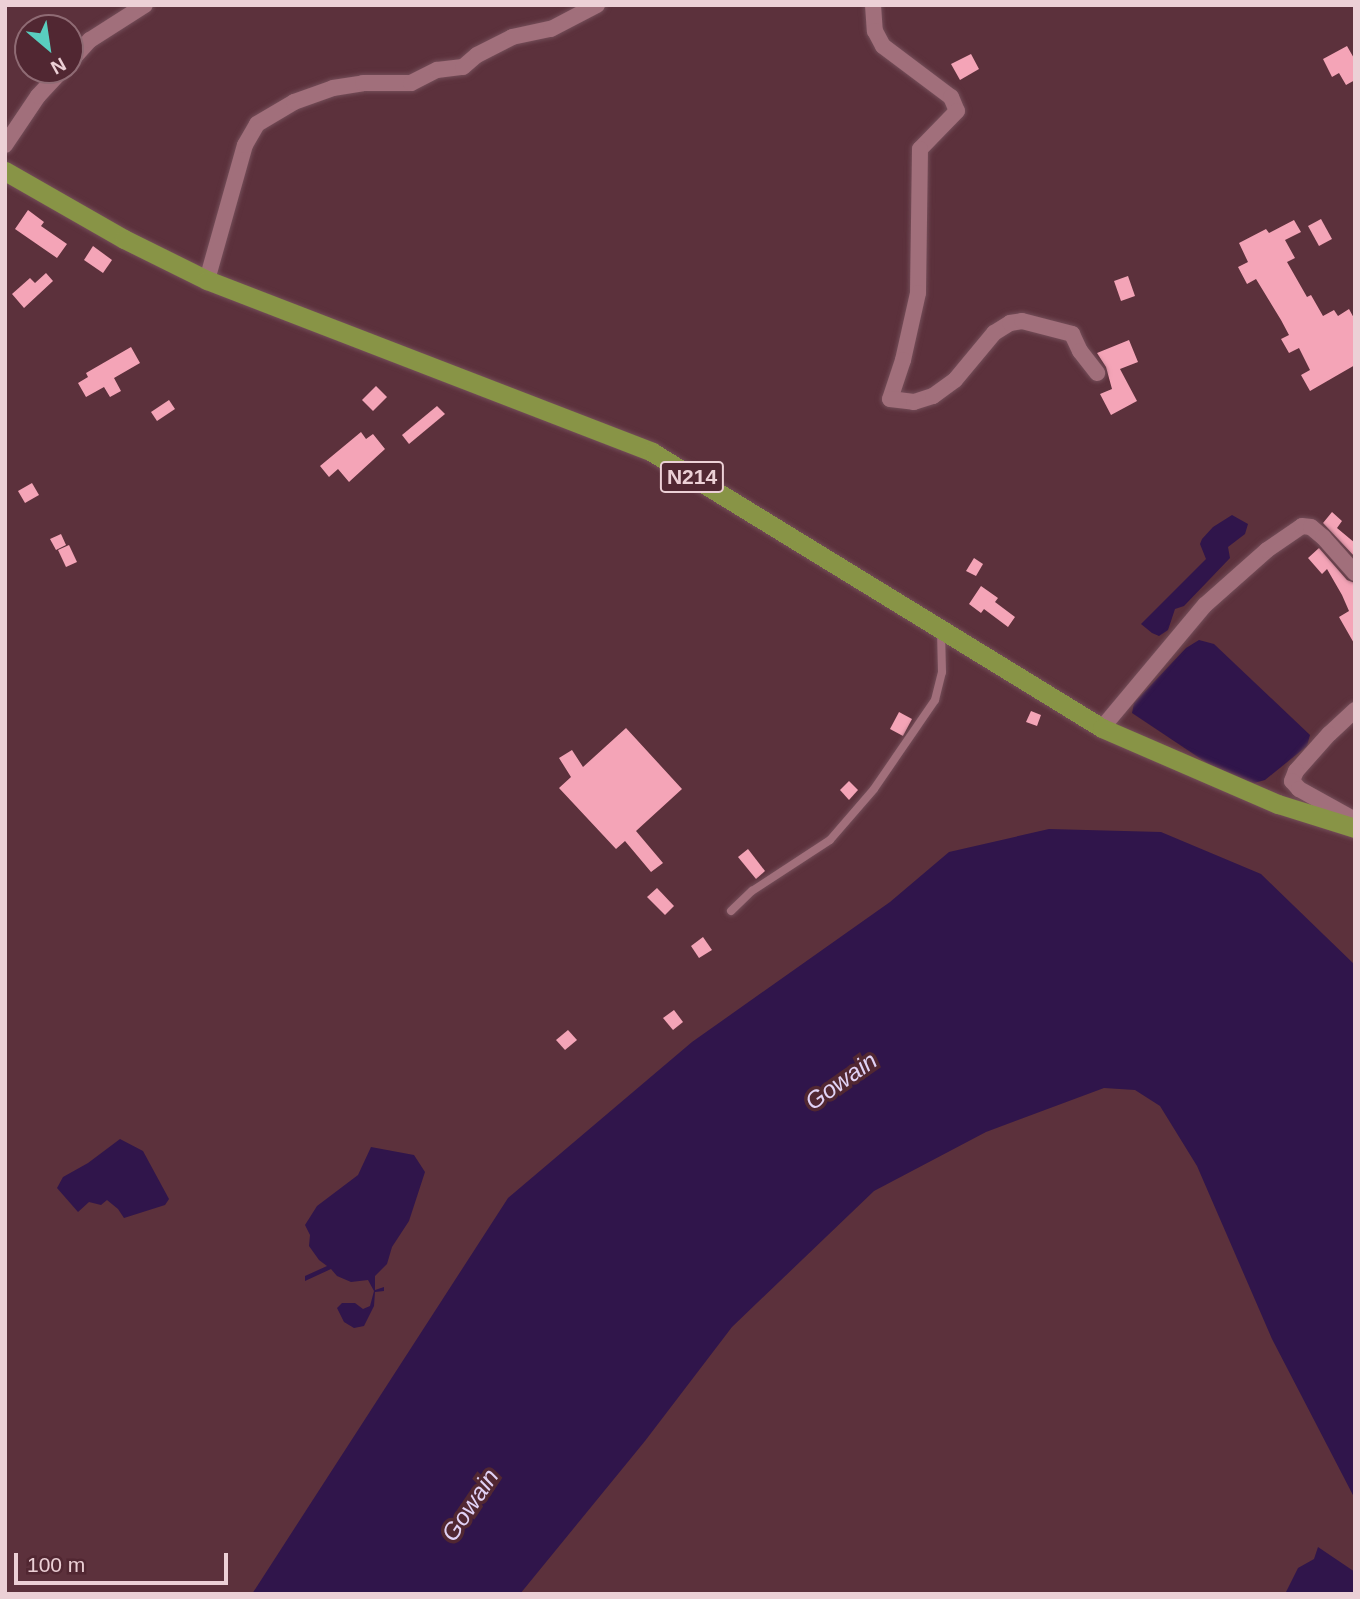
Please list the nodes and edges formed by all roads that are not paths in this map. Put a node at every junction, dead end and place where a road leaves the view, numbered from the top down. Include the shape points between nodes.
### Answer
1 (145, 5) edge
2 (597, 5) edge
3 (873, 5) edge
4 (84, 47) edge
5 (49, 84) edge
6 (5, 145) edge
7 (5, 171) edge
8 (207, 280) junction
9 (1097, 373) dead end
10 (1355, 573) edge
11 (941, 631) junction
12 (1355, 710) edge
13 (1102, 728) junction
14 (1355, 820) edge
15 (1355, 828) edge
16 (731, 911) dead end

1 - 4 street
2 - 8 street via 551,29 512,37 463,67 437,70 411,83 333,88 294,102 257,124 245,145
3 - 9 street via 875,31 883,46 951,97 957,111 920,149 918,293 890,399 914,402 933,396 955,380 994,333 1022,321 1072,334
5 - 6 street
7 - 8 highway, N214
8 - 11 highway, N214 via 652,452
10 - 13 street via 1323,537 1302,526 1205,605
11 - 13 highway, N214
11 - 16 lane via 942,672 934,700 874,789 830,840 752,891
12 - 14 street via 1292,780 1299,789
13 - 15 highway, N214 via 1278,804

